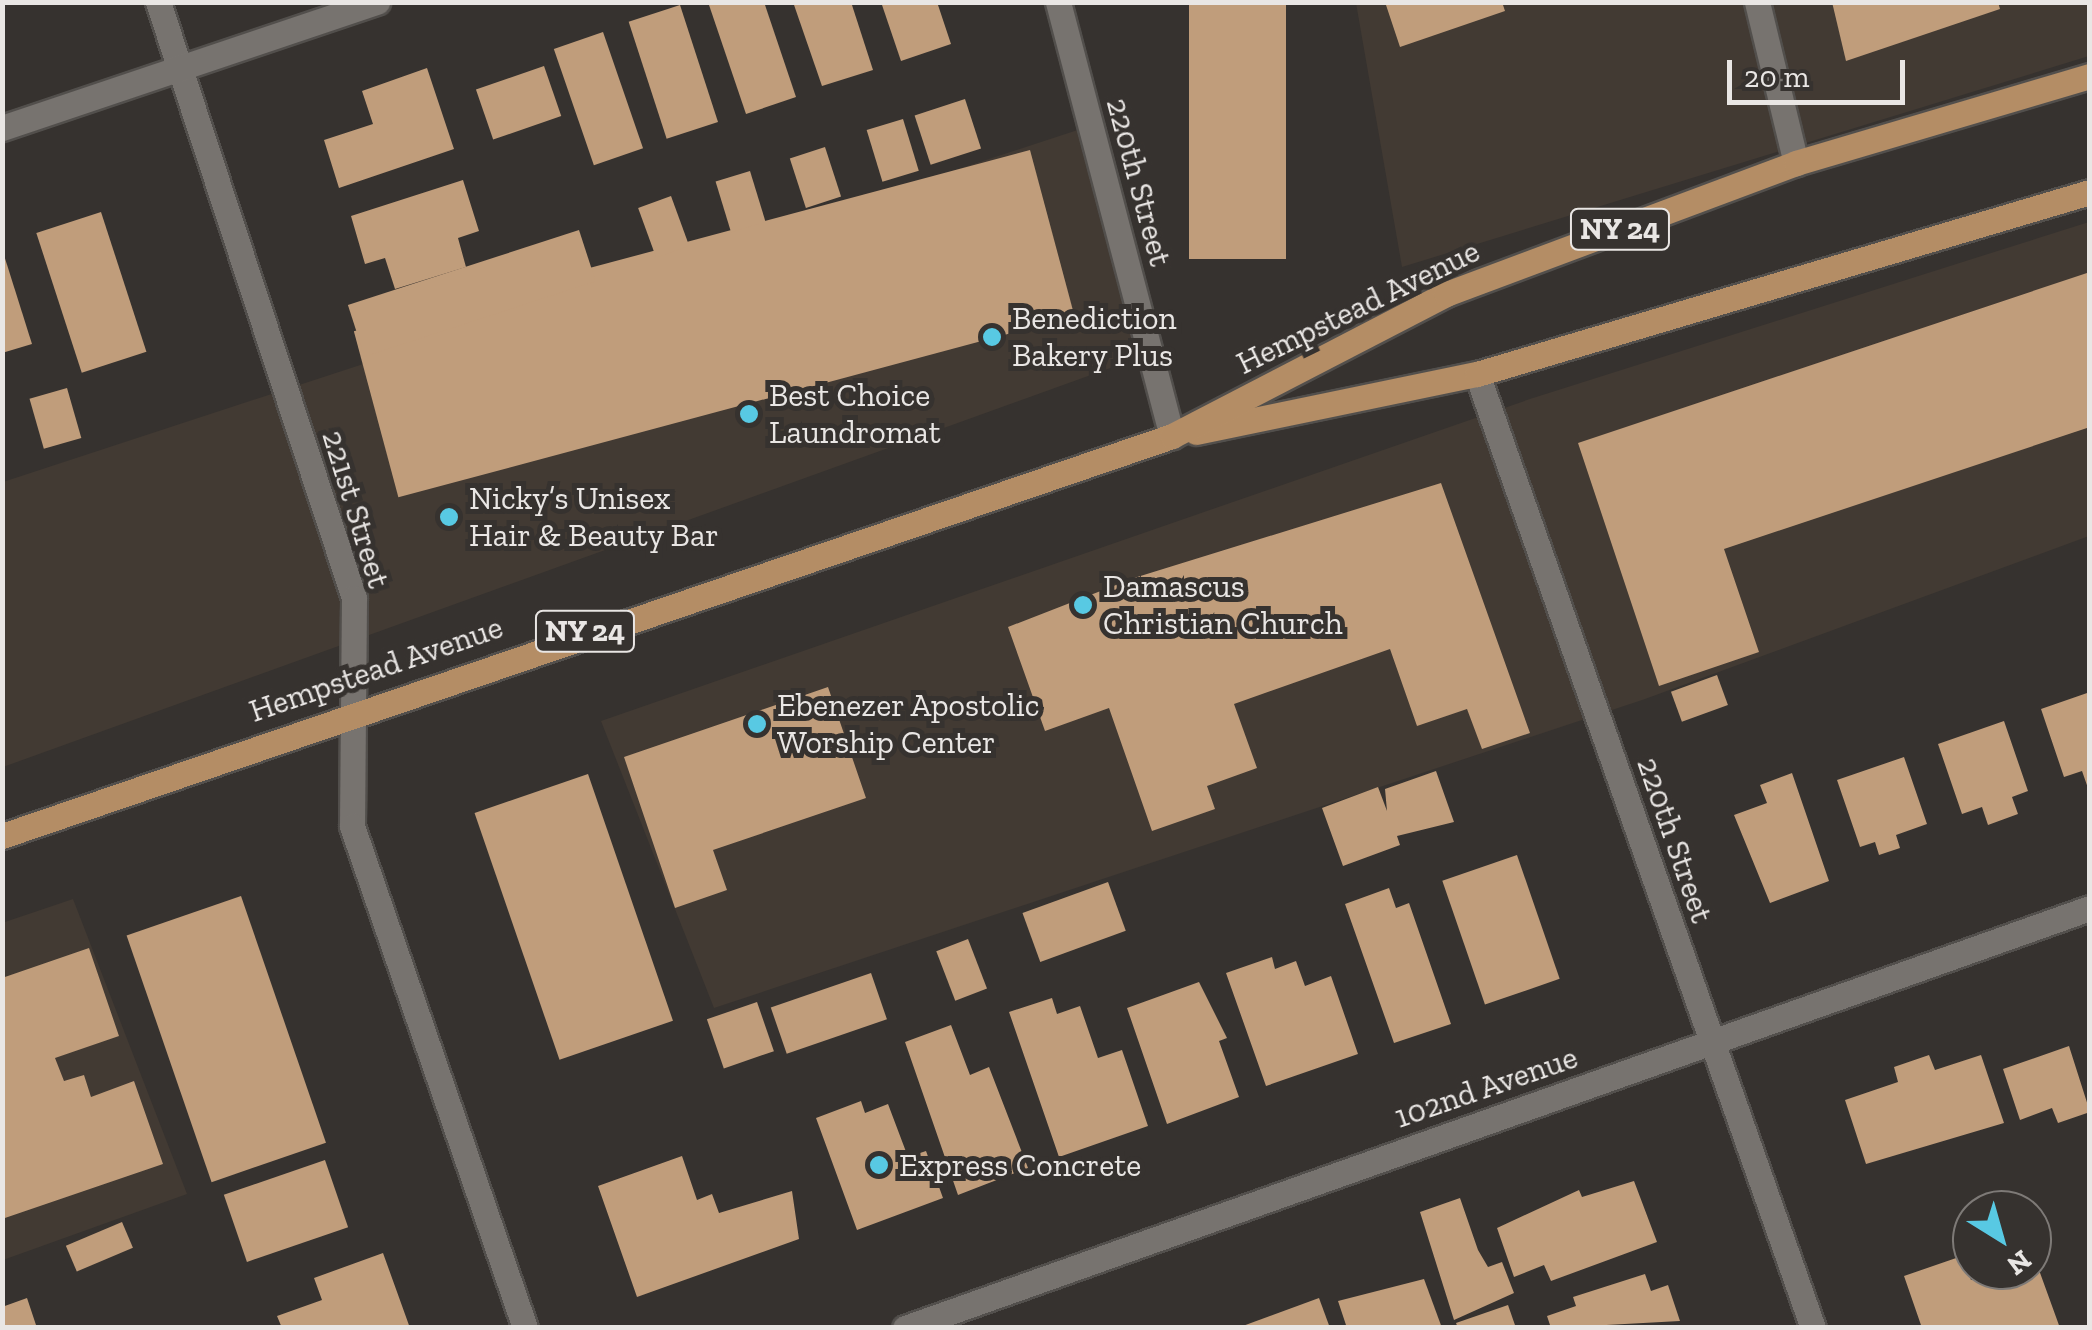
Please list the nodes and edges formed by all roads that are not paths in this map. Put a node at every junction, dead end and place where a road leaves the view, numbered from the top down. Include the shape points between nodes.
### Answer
1 (158, 2) edge
2 (377, 2) edge
3 (1058, 2) edge
4 (1758, 2) edge
5 (180, 69) junction
6 (2090, 76) edge
7 (2, 128) edge
8 (1796, 163) junction
9 (2090, 192) edge
10 (1477, 374) junction
11 (1172, 436) junction
12 (354, 711) junction
13 (2, 836) edge
14 (2090, 908) edge
15 (1712, 1042) junction
16 (525, 1328) edge
17 (905, 1328) edge
18 (1813, 1328) edge

1 - 5 street, 221st Street
2 - 5 street
3 - 11 street, 220th Street
4 - 8 street
5 - 7 street
5 - 12 street, 221st Street via 354,598
6 - 8 main road, Hempstead Avenue / NY 24
8 - 11 main road, Hempstead Avenue / NY 24 via 1446,294
9 - 10 main road, Hempstead Avenue / NY 24
10 - 11 main road, Hempstead Avenue / NY 24
10 - 15 street, 220th Street
11 - 12 main road, Hempstead Avenue / NY 24
12 - 13 main road, Hempstead Avenue / NY 24
12 - 16 street, 221st Street via 352,826
14 - 15 street, 102nd Avenue
15 - 17 street, 102nd Avenue
15 - 18 street, 220th Street

